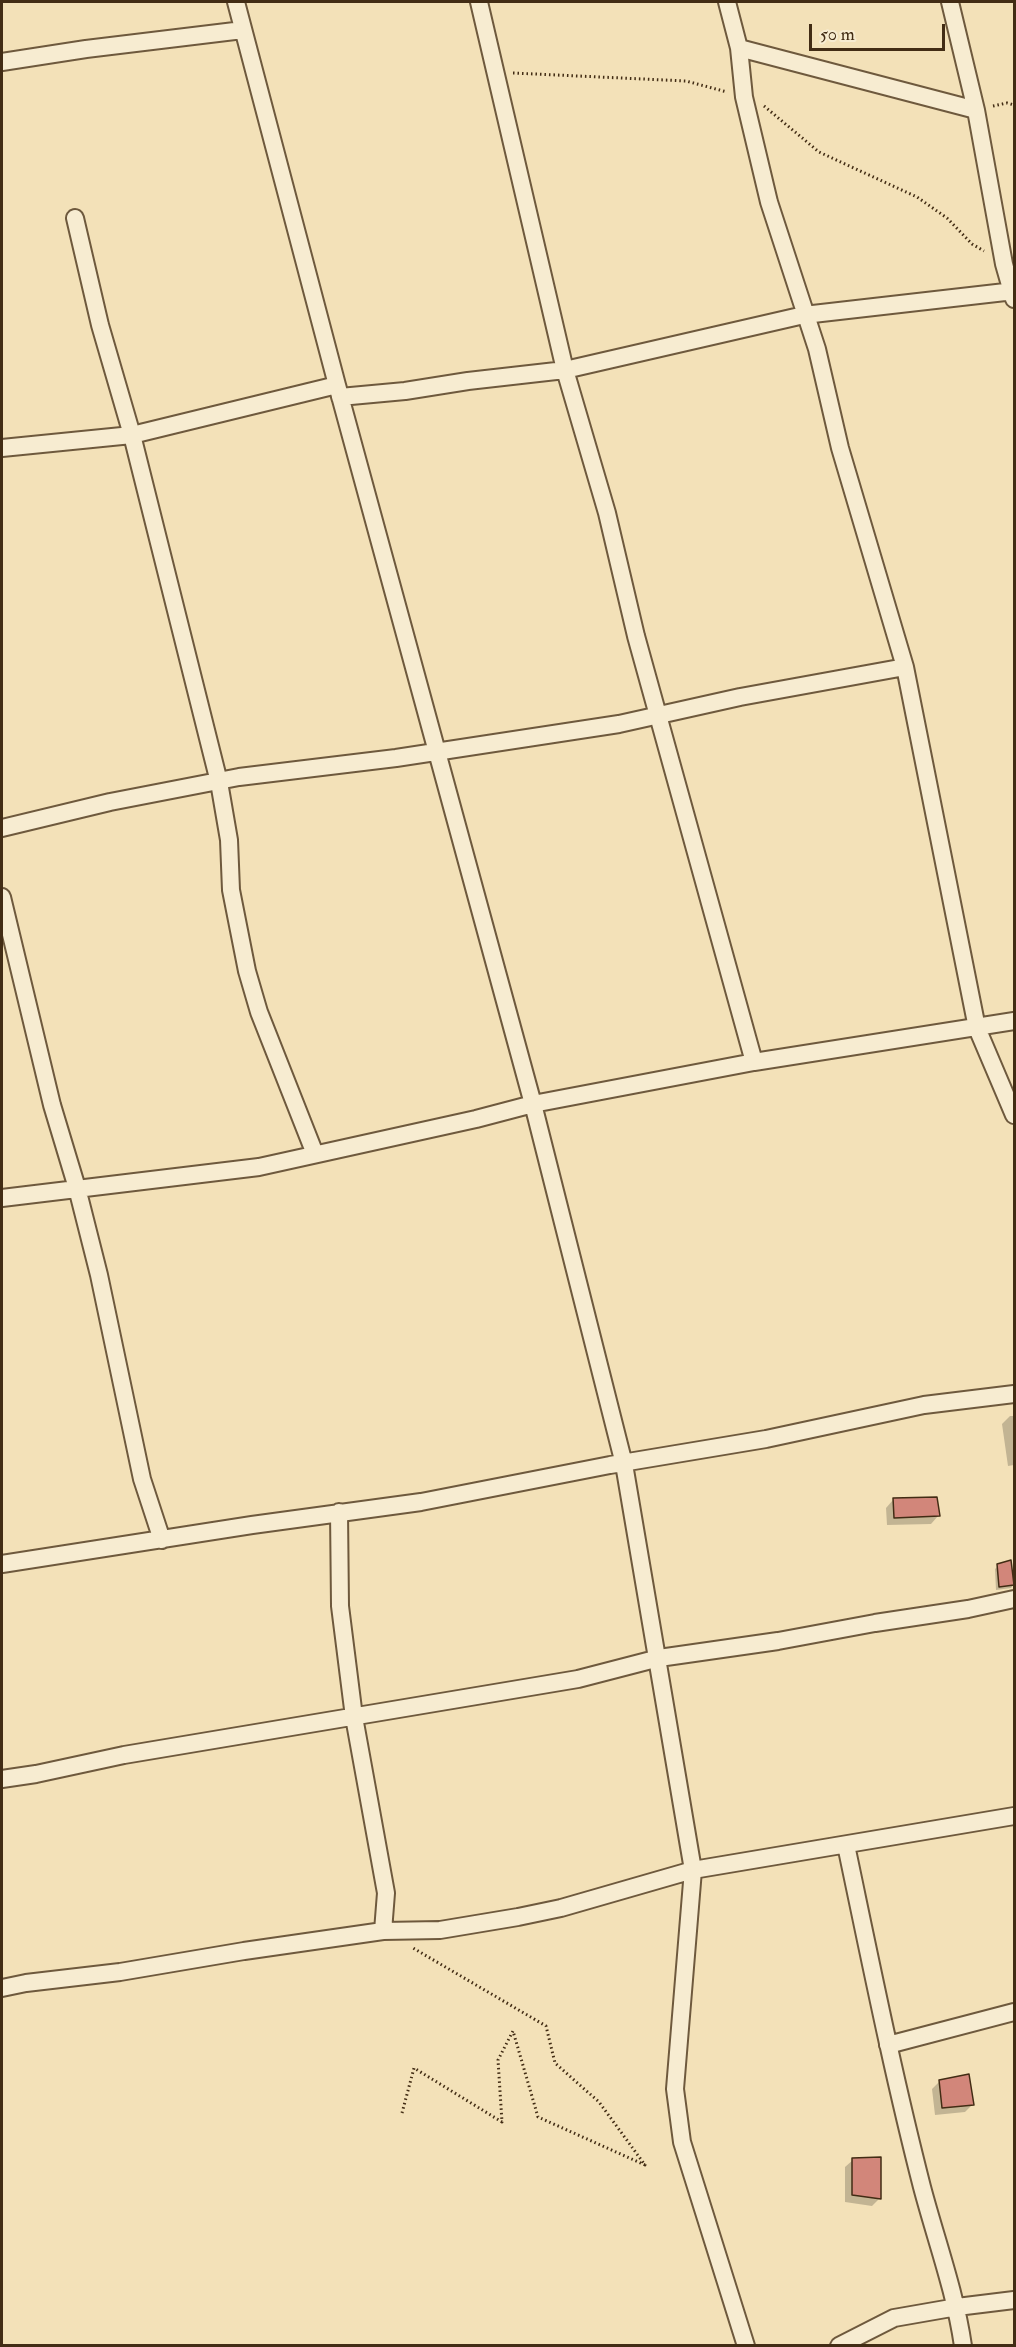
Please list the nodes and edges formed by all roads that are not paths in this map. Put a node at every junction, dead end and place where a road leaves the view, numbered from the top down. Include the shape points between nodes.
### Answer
1 (236, 2) edge
2 (479, 2) edge
3 (727, 2) edge
4 (950, 2) edge
5 (243, 30) junction
6 (739, 48) junction
7 (2, 62) edge
8 (976, 110) junction
9 (75, 218) dead end
10 (1014, 294) edge
11 (804, 315) junction
12 (565, 370) junction
13 (338, 391) junction
14 (132, 435) junction
15 (2, 448) edge
16 (905, 667) junction
17 (659, 714) junction
18 (436, 752) junction
19 (219, 782) junction
20 (2, 828) edge
21 (2, 897) edge
22 (1014, 1021) edge
23 (977, 1028) junction
24 (754, 1062) junction
25 (533, 1104) junction
26 (1014, 1115) edge
27 (315, 1154) junction
28 (77, 1188) junction
29 (2, 1198) edge
30 (1014, 1394) edge
31 (624, 1464) junction
32 (339, 1512) junction
33 (162, 1540) junction
34 (2, 1564) edge
35 (1014, 1599) edge
36 (659, 1658) junction
37 (354, 1717) junction
38 (2, 1779) edge
39 (1014, 1816) edge
40 (846, 1845) junction
41 (693, 1870) junction
42 (383, 1931) junction
43 (2, 1988) edge
44 (1014, 2012) edge
45 (888, 2045) junction
46 (1014, 2300) edge
47 (957, 2307) junction
48 (746, 2346) edge
49 (839, 2346) edge
50 (963, 2346) edge

1 - 5 street
2 - 12 street
3 - 6 street
4 - 8 street
5 - 7 street
5 - 13 street
6 - 8 street
6 - 11 street via 744,97 769,202
8 - 10 street via 1004,264
9 - 14 street via 100,325
10 - 11 street
11 - 12 street
11 - 16 street via 817,349 840,448
12 - 13 street via 405,391
12 - 17 street via 608,513 636,636
13 - 14 street
13 - 18 street
14 - 15 street
14 - 19 street
16 - 17 street
16 - 23 street
17 - 18 street via 619,724
17 - 24 street
18 - 19 street
18 - 25 street
19 - 20 street via 110,802
19 - 27 street via 229,840 231,890 245,963 259,1012
21 - 28 street via 52,1105
22 - 23 street
23 - 24 street
23 - 26 street
24 - 25 street
25 - 27 street
25 - 31 street
27 - 28 street via 259,1167
28 - 29 street
28 - 33 street via 142,1479
30 - 31 street via 924,1405
31 - 32 street via 421,1502
31 - 36 street
32 - 33 street
32 - 37 street via 340,1606
33 - 34 street
35 - 36 street
36 - 37 street via 578,1679
36 - 41 street
37 - 38 street
37 - 42 street via 386,1893
39 - 40 street
40 - 41 street
40 - 45 street
41 - 42 street via 518,1917 440,1930
41 - 48 street via 675,2089 682,2142
42 - 43 street
44 - 45 street
45 - 47 street via 922,2188
46 - 47 street
47 - 49 street via 894,2318
47 - 50 street

